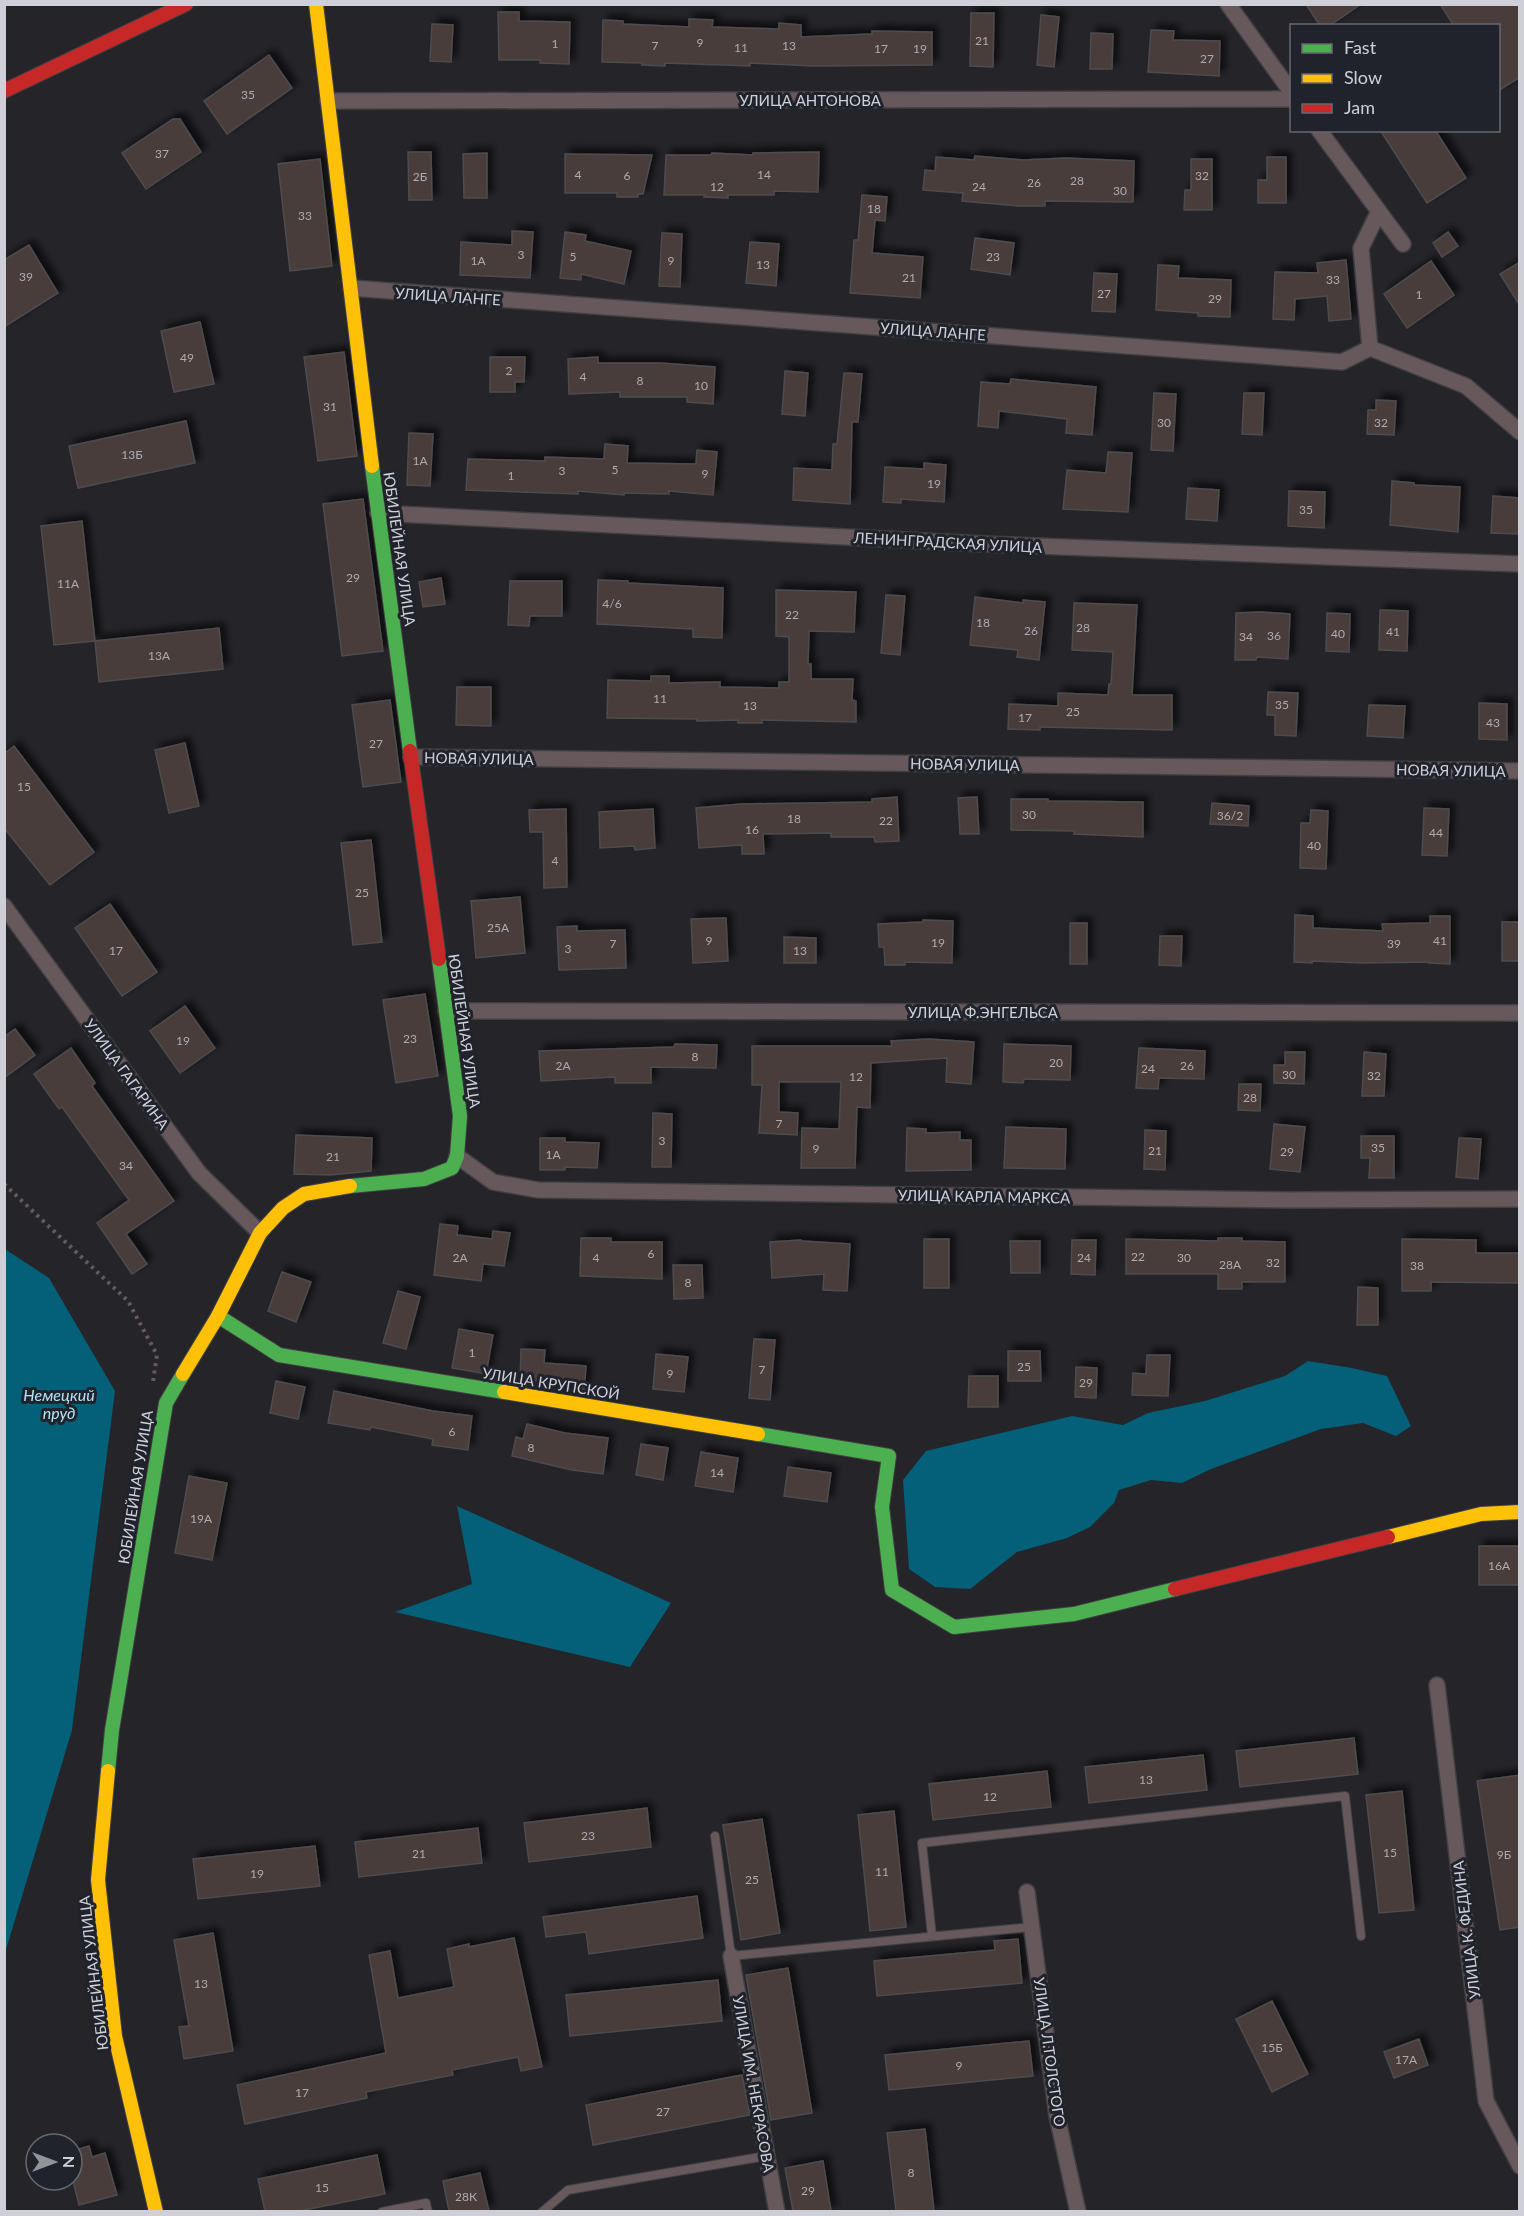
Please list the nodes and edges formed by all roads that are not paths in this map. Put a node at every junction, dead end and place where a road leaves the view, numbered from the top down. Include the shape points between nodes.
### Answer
1 (186, 4) edge
2 (316, 4) edge
3 (1228, 4) edge
4 (1290, 90) edge
5 (4, 91) edge
6 (1290, 99) edge
7 (328, 101) junction
8 (1320, 132) edge
9 (1379, 211) junction
10 (1403, 244) dead end
11 (351, 288) junction
12 (1370, 348) junction
13 (1520, 432) edge
14 (378, 513) junction
15 (1520, 564) edge
16 (411, 757) junction
17 (1520, 771) edge
18 (4, 906) edge
19 (446, 1011) junction
20 (1520, 1013) edge
21 (457, 1156) junction
22 (1520, 1199) edge
23 (260, 1233) junction
24 (218, 1316) junction
25 (1520, 1512) edge
26 (1437, 1685) dead end
27 (715, 1836) dead end
28 (1027, 1892) dead end
29 (1032, 1927) junction
30 (932, 1936) junction
31 (1360, 1936) dead end
32 (731, 1956) junction
33 (766, 2156) junction
34 (1520, 2166) edge
35 (156, 2211) edge
36 (382, 2211) edge
37 (428, 2211) edge
38 (542, 2211) edge
39 (777, 2211) edge
40 (1078, 2211) edge

1 - 5 street
2 - 7 street, ЮБИЛЕЙНАЯ УЛИЦА
3 - 4 street
6 - 7 street, УЛИЦА АНТОНОВА
7 - 11 street, ЮБИЛЕЙНАЯ УЛИЦА
8 - 9 street
9 - 10 street
9 - 12 street via 1360,248
11 - 12 street, УЛИЦА ЛАНГЕ via 1342,362
11 - 14 street, ЮБИЛЕЙНАЯ УЛИЦА
12 - 13 street via 1466,386
14 - 15 street, ЛЕНИНГРАДСКАЯ УЛИЦА via 984,544
14 - 16 street, ЮБИЛЕЙНАЯ УЛИЦА
16 - 17 street, НОВАЯ УЛИЦА
16 - 19 street, ЮБИЛЕЙНАЯ УЛИЦА
18 - 23 street, УЛИЦА ГАГАРИНА via 199,1173
19 - 20 street, УЛИЦА Ф.ЭНГЕЛЬСА
19 - 21 street, ЮБИЛЕЙНАЯ УЛИЦА via 460,1116
21 - 22 street, УЛИЦА КАРЛА МАРКСА via 493,1182 538,1190 1288,1200
21 - 23 street, ЮБИЛЕЙНАЯ УЛИЦА via 452,1168 424,1179 304,1194 283,1208
23 - 24 street, ЮБИЛЕЙНАЯ УЛИЦА
24 - 25 street, УЛИЦА КРУПСКОЙ via 279,1354 890,1456 882,1507 892,1590 954,1627 1074,1614 1481,1514
24 - 35 street, ЮБИЛЕЙНАЯ УЛИЦА via 166,1403 112,1730 98,1880 115,2036
26 - 34 street, УЛИЦА К. ФЕДИНА via 1486,2101
27 - 32 lane
28 - 29 street, УЛИЦА Л.ТОЛСТОГО
29 - 30 lane
29 - 40 street, УЛИЦА Л.ТОЛСТОГО via 1057,2115
30 - 31 lane via 922,1843 1345,1796
30 - 32 lane
32 - 33 street, УЛИЦА ИМ. НЕКРАСОВА
33 - 38 lane via 568,2190
33 - 39 street, УЛИЦА ИМ. НЕКРАСОВА
36 - 37 lane via 426,2203

